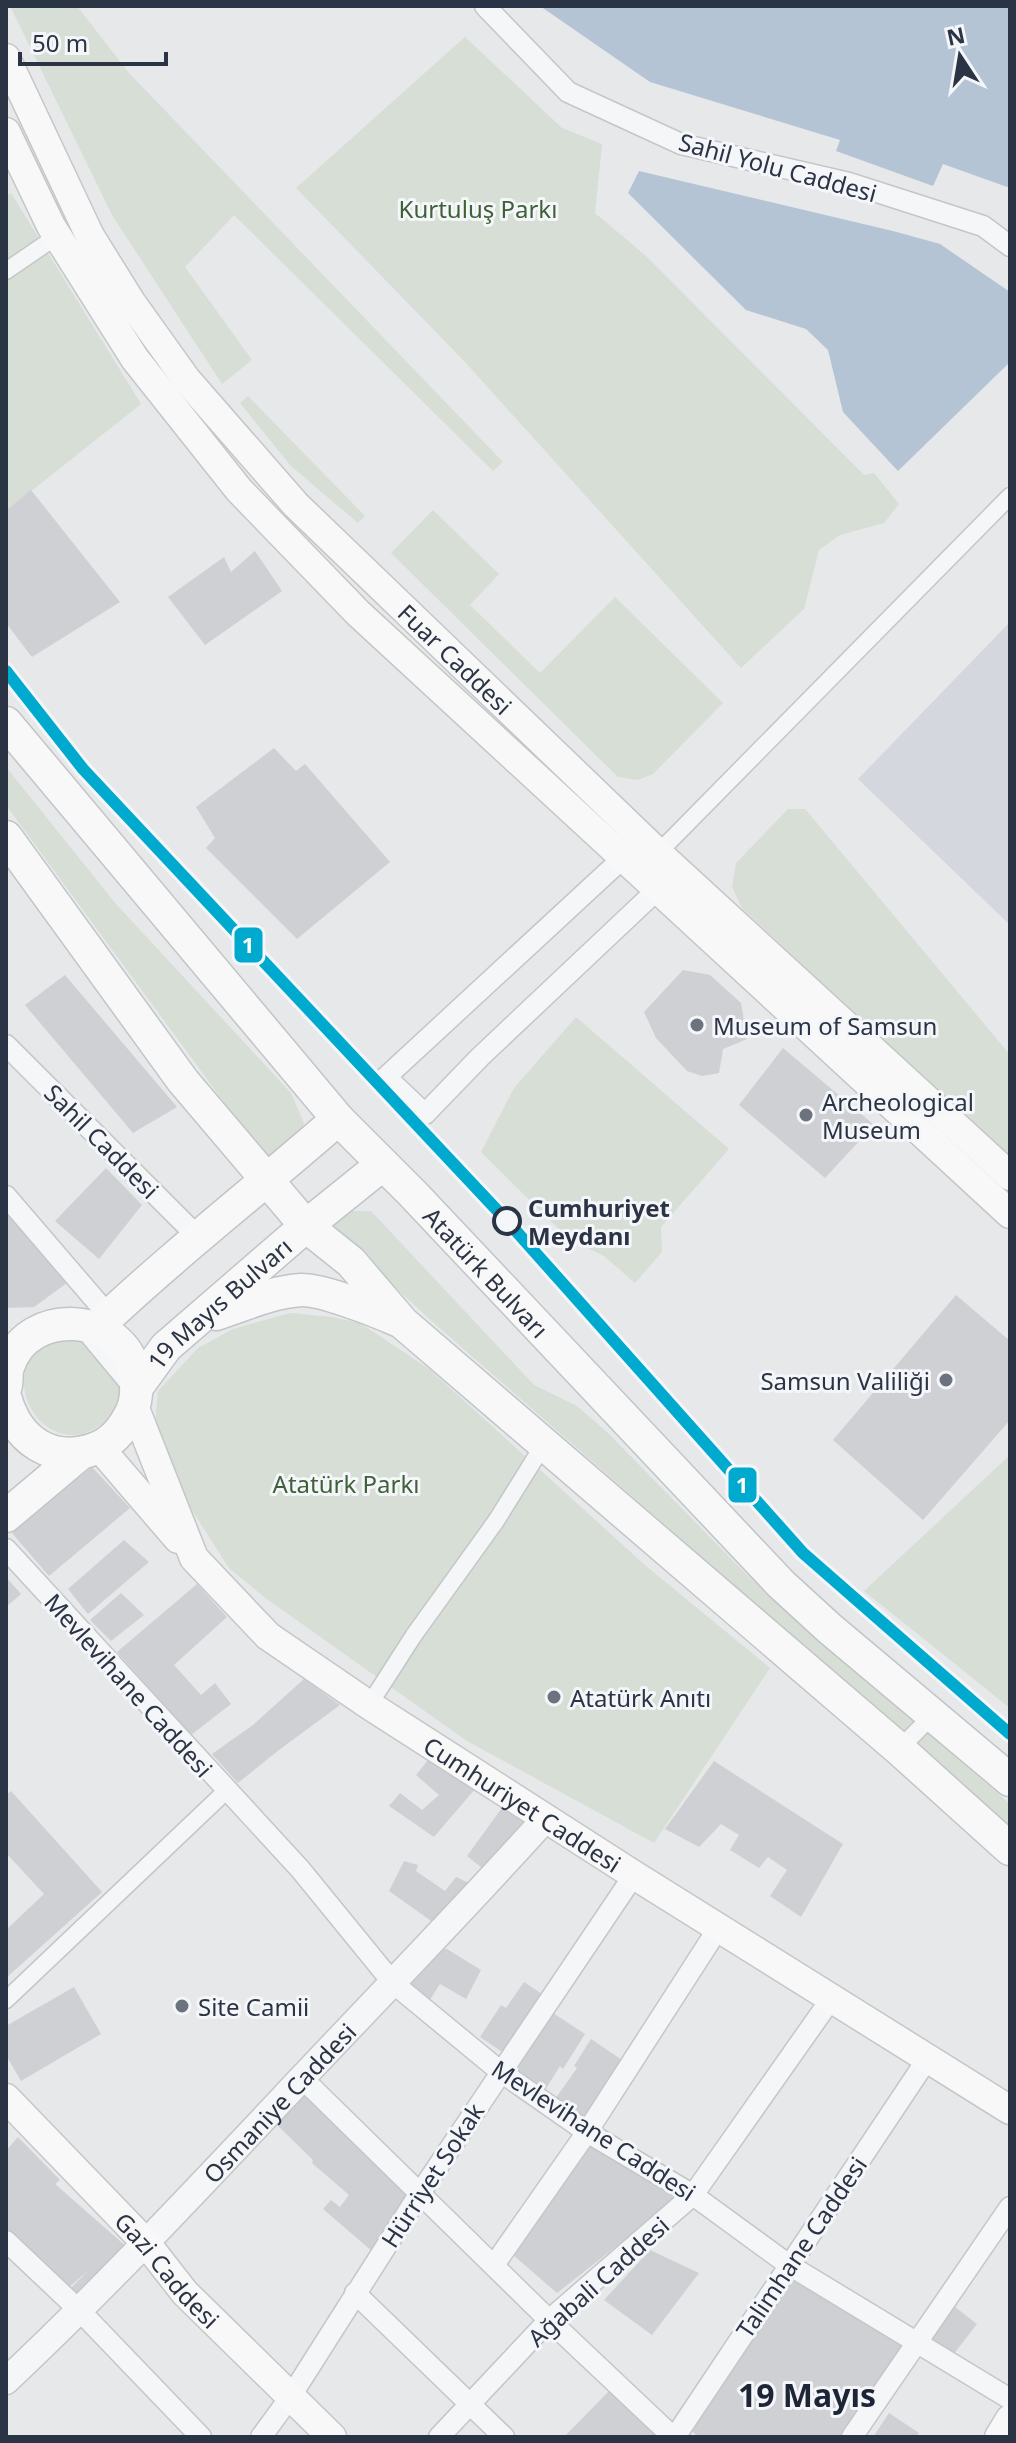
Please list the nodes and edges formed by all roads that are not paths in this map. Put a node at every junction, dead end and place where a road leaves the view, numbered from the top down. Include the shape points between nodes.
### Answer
1 (485, 6) edge
2 (6, 58) edge
3 (6, 132) edge
4 (57, 236) junction
5 (1010, 246) edge
6 (6, 271) edge
7 (1010, 496) edge
8 (6, 723) edge
9 (6, 837) edge
10 (658, 853) junction
11 (623, 858) junction
12 (657, 890) junction
13 (6, 1045) edge
14 (338, 1119) junction
15 (383, 1164) junction
16 (1010, 1176) edge
17 (267, 1182) junction
18 (6, 1196) edge
19 (1010, 1214) edge
20 (306, 1226) junction
21 (198, 1237) junction
22 (88, 1319) junction
23 (198, 1320) junction
24 (403, 1323) junction
25 (7, 1372) edge
26 (138, 1398) junction
27 (6, 1401) edge
28 (544, 1444) junction
29 (90, 1450) junction
30 (6, 1516) edge
31 (6, 1549) edge
32 (194, 1558) junction
33 (369, 1705) junction
34 (934, 1714) junction
35 (899, 1749) junction
36 (1010, 1780) edge
37 (226, 1791) junction
38 (546, 1818) junction
39 (1010, 1849) edge
40 (634, 1875) junction
41 (719, 1927) junction
42 (393, 1983) junction
43 (831, 1999) junction
44 (6, 2000) edge
45 (928, 2058) junction
46 (501, 2072) junction
47 (302, 2078) junction
48 (6, 2098) edge
49 (1010, 2110) edge
50 (587, 2132) junction
51 (420, 2193) junction
52 (693, 2195) junction
53 (1010, 2207) edge
54 (6, 2241) edge
55 (146, 2243) junction
56 (494, 2265) junction
57 (789, 2265) junction
58 (355, 2293) junction
59 (80, 2311) junction
60 (549, 2320) junction
61 (918, 2341) junction
62 (6, 2381) edge
63 (291, 2396) junction
64 (1010, 2399) edge
65 (470, 2404) junction
66 (1010, 2419) edge
67 (201, 2437) edge
68 (261, 2437) edge
69 (332, 2437) edge
70 (439, 2437) edge
71 (504, 2437) edge
72 (674, 2437) edge
73 (852, 2437) edge
74 (999, 2437) edge

1 - 5 street, Sahil Yolu Caddesi via 568,92 681,144 849,183 983,226
2 - 10 main road, Fuar Caddesi via 90,236 186,379 296,505
3 - 4 main road, Fuar Caddesi
4 - 6 street
4 - 11 main road, Fuar Caddesi via 135,359 239,490 358,613
7 - 10 street
8 - 14 main road, Atatürk Bulvarı
9 - 17 main road via 183,1081
10 - 16 main road, Fuar Caddesi
11 - 12 main road, Fuar Caddesi
11 - 12 street via 386,1077 425,1114
12 - 19 main road, Fuar Caddesi
13 - 21 street, Sahil Caddesi
14 - 15 main road, Atatürk Bulvarı
14 - 17 main road
15 - 20 main road, 19 Mayıs Bulvarı
15 - 34 main road, Atatürk Bulvarı via 781,1584
17 - 20 main road
17 - 21 main road
18 - 22 street
20 - 23 main road, 19 Mayıs Bulvarı
20 - 24 main road via 351,1262
21 - 22 main road
22 - 25 main road via 35,1333 19,1347
22 - 26 main road via 125,1351
23 - 24 main road via 258,1298 304,1290
23 - 26 main road, 19 Mayıs Bulvarı via 166,1347
24 - 28 main road
26 - 29 main road, 19 Mayıs Bulvarı via 115,1437
26 - 32 main road, Cumhuriyet Caddesi
27 - 29 main road via 22,1433 39,1446 60,1453
28 - 33 street
28 - 35 main road
29 - 30 main road
29 - 32 main road
31 - 37 street, Mevlevihane Caddesi
32 - 33 main road, Cumhuriyet Caddesi via 268,1636
33 - 38 main road, Cumhuriyet Caddesi
34 - 35 street
34 - 36 main road, Atatürk Bulvarı
35 - 39 main road
37 - 42 street, Mevlevihane Caddesi via 300,1869
37 - 44 street
38 - 40 main road, Cumhuriyet Caddesi
38 - 42 street, Osmaniye Caddesi
40 - 41 main road, Cumhuriyet Caddesi
40 - 46 street, Hürriyet Sokak
41 - 43 main road, Cumhuriyet Caddesi
41 - 50 street
42 - 46 street, Mevlevihane Caddesi
42 - 47 street, Osmaniye Caddesi
43 - 45 main road, Cumhuriyet Caddesi
43 - 52 street, Ağabali Caddesi
45 - 49 main road, Cumhuriyet Caddesi
45 - 57 street, Talimhane Caddesi
46 - 50 street, Mevlevihane Caddesi
46 - 51 street, Hürriyet Sokak
47 - 51 street
47 - 55 street, Osmaniye Caddesi
48 - 55 main road, Gazi Caddesi
50 - 52 street, Mevlevihane Caddesi
50 - 56 street
51 - 56 street
51 - 58 street, Hürriyet Sokak
52 - 57 street, Mevlevihane Caddesi
52 - 60 street, Ağabali Caddesi
53 - 61 street
54 - 59 street
55 - 59 street, Osmaniye Caddesi
55 - 63 main road, Gazi Caddesi via 185,2293
56 - 60 street
57 - 61 street, Mevlevihane Caddesi
57 - 72 street, Talimhane Caddesi
58 - 63 street, Hürriyet Sokak
58 - 65 street
59 - 62 street, Osmaniye Caddesi
59 - 67 street
60 - 65 street, Ağabali Caddesi
60 - 72 street
61 - 64 street, Mevlevihane Caddesi
61 - 73 street
63 - 68 street, Hürriyet Sokak
63 - 69 main road, Gazi Caddesi
65 - 70 street, Ağabali Caddesi
65 - 71 street
66 - 74 main road

